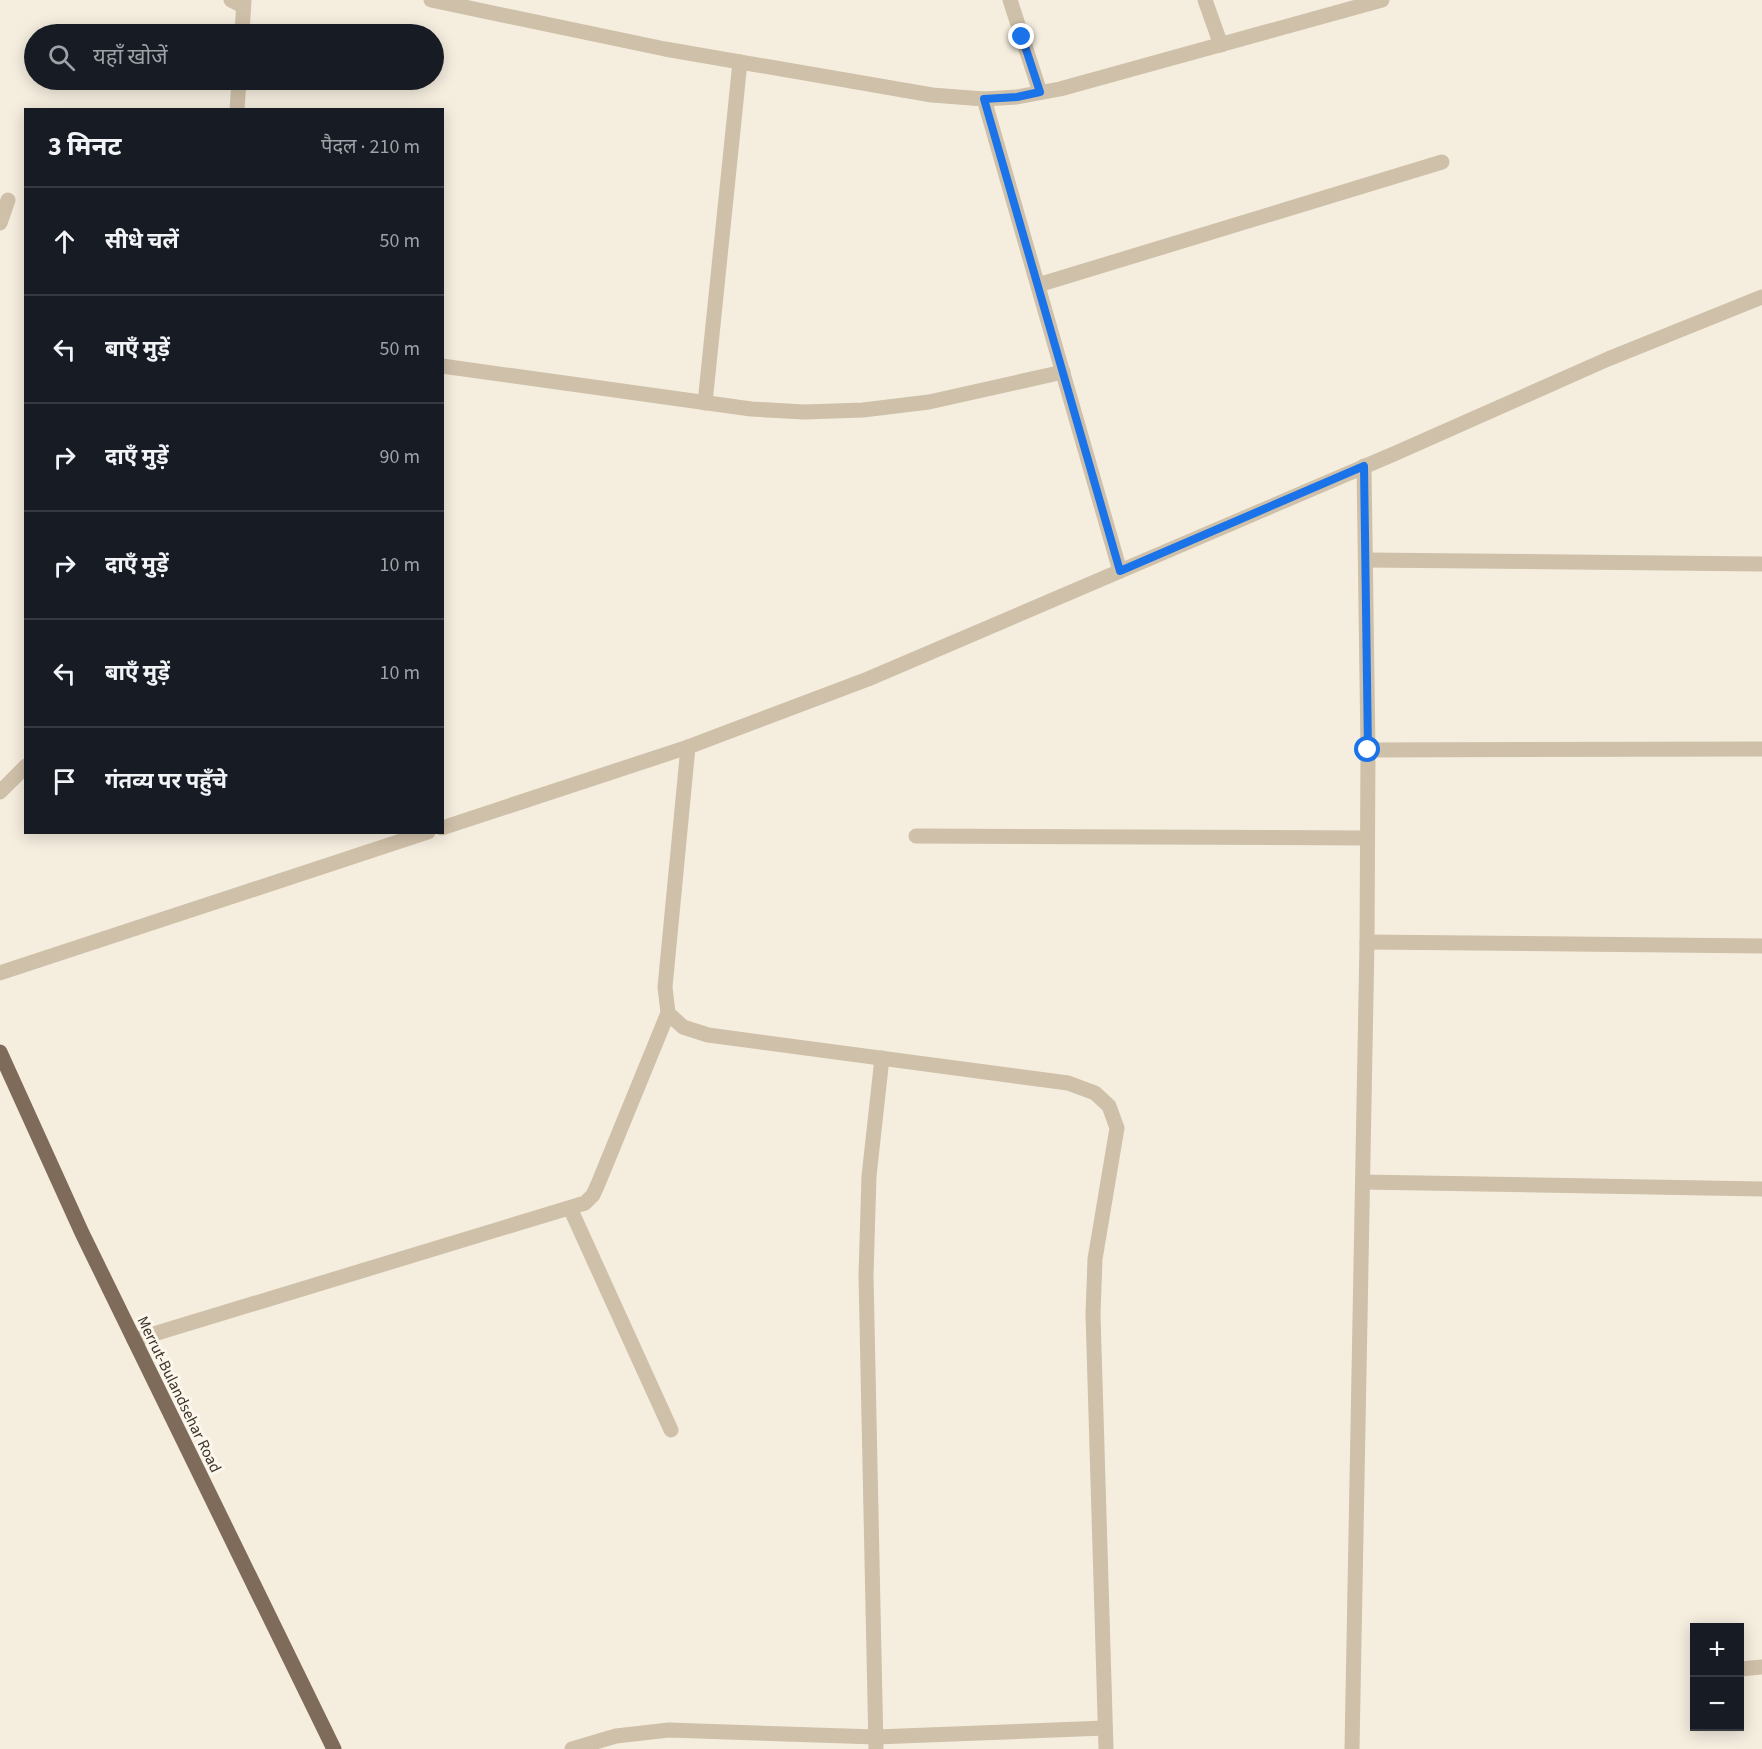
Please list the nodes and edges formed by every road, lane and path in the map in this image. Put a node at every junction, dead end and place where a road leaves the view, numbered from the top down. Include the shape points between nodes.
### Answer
1 (430, 0) edge
2 (1010, 0) edge
3 (1205, 0) edge
4 (1382, 0) edge
5 (240, 2) edge
6 (241, 24) edge
7 (1221, 45) junction
8 (740, 62) junction
9 (238, 90) edge
10 (1040, 92) junction
11 (984, 99) junction
12 (237, 108) edge
13 (1442, 162) dead end
14 (8, 200) dead end
15 (0, 223) edge
16 (1038, 285) junction
17 (1762, 297) edge
18 (444, 366) edge
19 (1063, 372) junction
20 (705, 403) junction
21 (1364, 466) junction
22 (1366, 560) junction
23 (1762, 564) edge
24 (1120, 571) junction
25 (688, 747) junction
26 (1762, 749) edge
27 (1368, 750) junction
28 (24, 768) edge
29 (0, 792) edge
30 (444, 827) edge
31 (422, 834) edge
32 (916, 836) dead end
33 (1367, 838) junction
34 (1366, 942) junction
35 (1762, 946) edge
36 (0, 973) edge
37 (668, 1012) junction
38 (0, 1052) edge
39 (882, 1058) junction
40 (1363, 1182) junction
41 (1762, 1189) edge
42 (570, 1208) junction
43 (134, 1340) junction
44 (671, 1430) dead end
45 (1762, 1667) edge
46 (1744, 1669) edge
47 (1105, 1728) junction
48 (876, 1743) edge
49 (334, 1749) edge
50 (572, 1749) edge
51 (1106, 1749) edge
52 (1352, 1749) edge

1 - 8 street
2 - 10 street
3 - 7 street
4 - 7 street
5 - 6 street
7 - 10 street
8 - 11 street via 932,95
8 - 20 street
9 - 12 street
10 - 11 street
11 - 16 street
13 - 16 street
14 - 15 street
16 - 19 street
17 - 21 street via 1608,359
18 - 20 street
19 - 20 street via 929,402 863,410 804,412
19 - 24 street
21 - 22 street
21 - 24 street
22 - 23 street
22 - 27 street
24 - 25 street via 868,679
25 - 30 street
25 - 37 street via 665,987
26 - 27 street
27 - 33 street
28 - 29 street
31 - 36 street
32 - 33 street
33 - 34 street
34 - 35 street
34 - 40 street
37 - 39 street via 682,1027 708,1035
37 - 42 street via 593,1195 585,1203
38 - 43 main road, Merrut-Bulandsehar Road
39 - 47 street via 1068,1083 1095,1093 1109,1106 1118,1128 1095,1259 1093,1314
39 - 48 street via 869,1176 866,1275
40 - 41 street
40 - 52 street
42 - 43 street
42 - 44 street
43 - 49 main road, Merrut-Bulandsehar Road
45 - 46 street
47 - 48 street
47 - 51 street
48 - 50 street via 669,1730 616,1736

